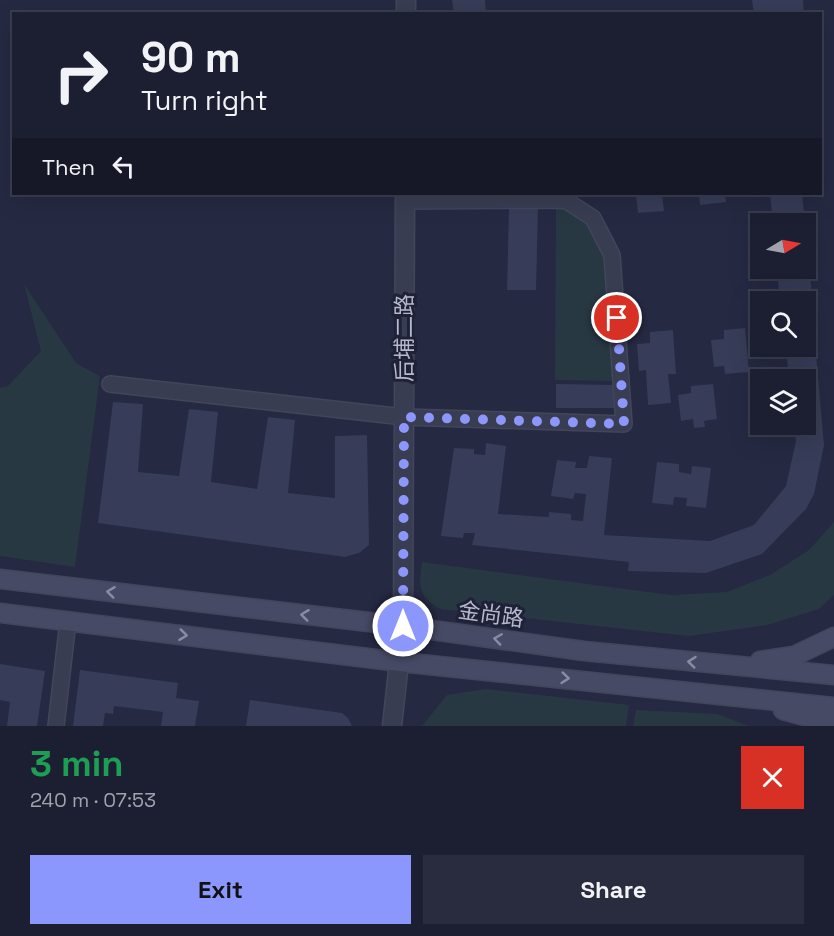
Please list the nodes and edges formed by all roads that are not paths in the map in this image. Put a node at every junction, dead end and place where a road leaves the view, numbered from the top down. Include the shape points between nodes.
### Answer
1 (405, 197) edge
2 (110, 384) dead end
3 (404, 417) junction
4 (0, 579) edge
5 (0, 613) edge
6 (68, 621) junction
7 (403, 626) junction
8 (834, 637) edge
9 (399, 662) junction
10 (726, 666) junction
11 (834, 675) edge
12 (723, 694) junction
13 (834, 707) edge
14 (834, 724) edge
15 (56, 726) edge
16 (392, 726) edge

1 - 3 street, 后埔二路
1 - 3 street via 565,200 592,218 612,255 624,424
2 - 3 street
3 - 7 street, 后埔二路
7 -> 4 main road, 金尚路
5 - 6 main road
6 -> 9 main road
6 - 15 street
7 - 9 street, 后埔二路
10 -> 7 main road, 金尚路
8 - 10 main road via 794,656
9 -> 12 main road
9 - 16 street, 后埔二路
10 - 11 main road, 金尚路
12 - 13 main road
12 - 14 main road

